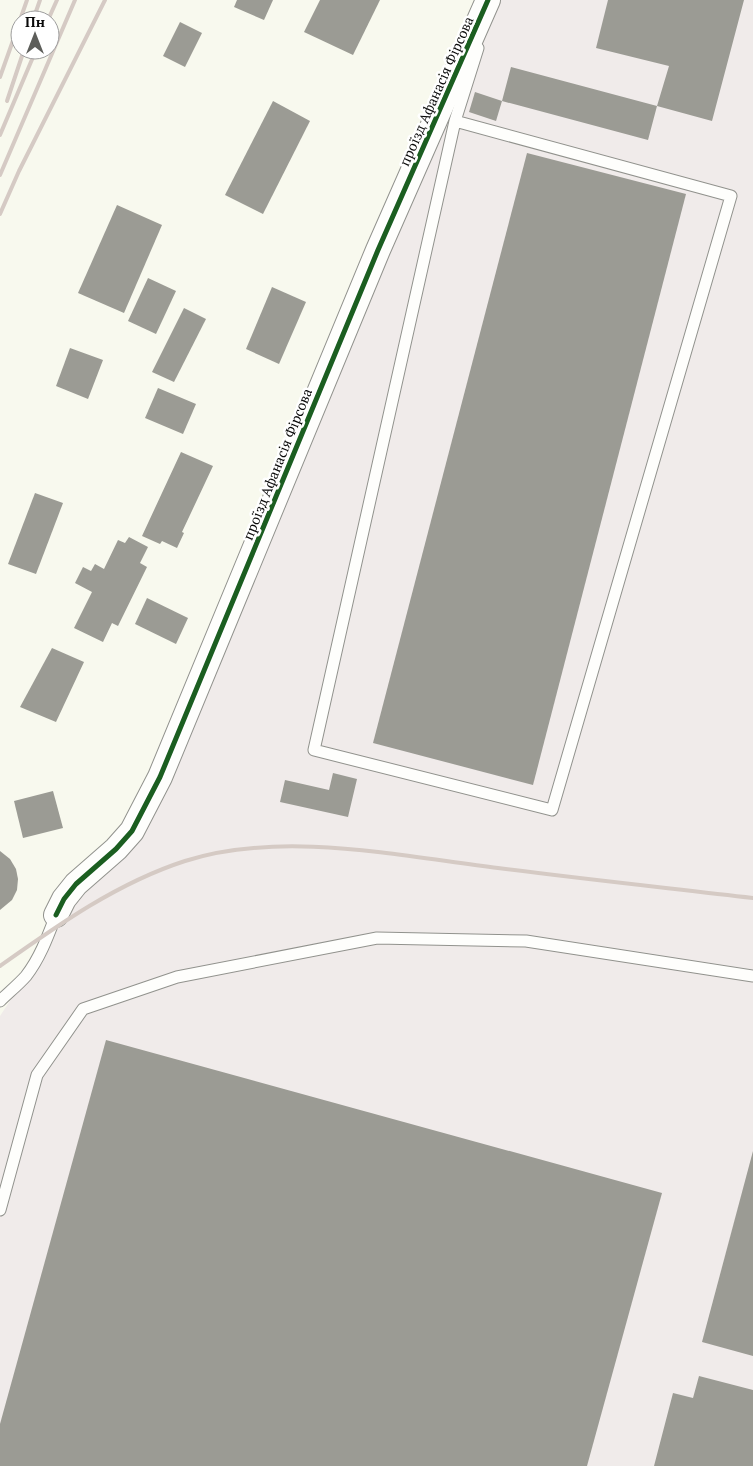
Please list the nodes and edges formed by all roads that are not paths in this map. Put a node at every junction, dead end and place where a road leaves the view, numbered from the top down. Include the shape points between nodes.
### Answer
1 (488, 0) edge
2 (455, 120) junction
3 (56, 915) joint
4 (753, 976) edge
5 (0, 1001) edge
6 (0, 1210) edge

1 - 2 lane via 479,46
1 - 3 street, проїзд Афанасія Фірсова via 378,250 154,790 125,840 76,884
2 - 2 lane via 314,750 552,810 731,196
3 - 5 lane via 33,966
4 - 6 lane via 526,941 377,938 177,976 84,1009 37,1074

